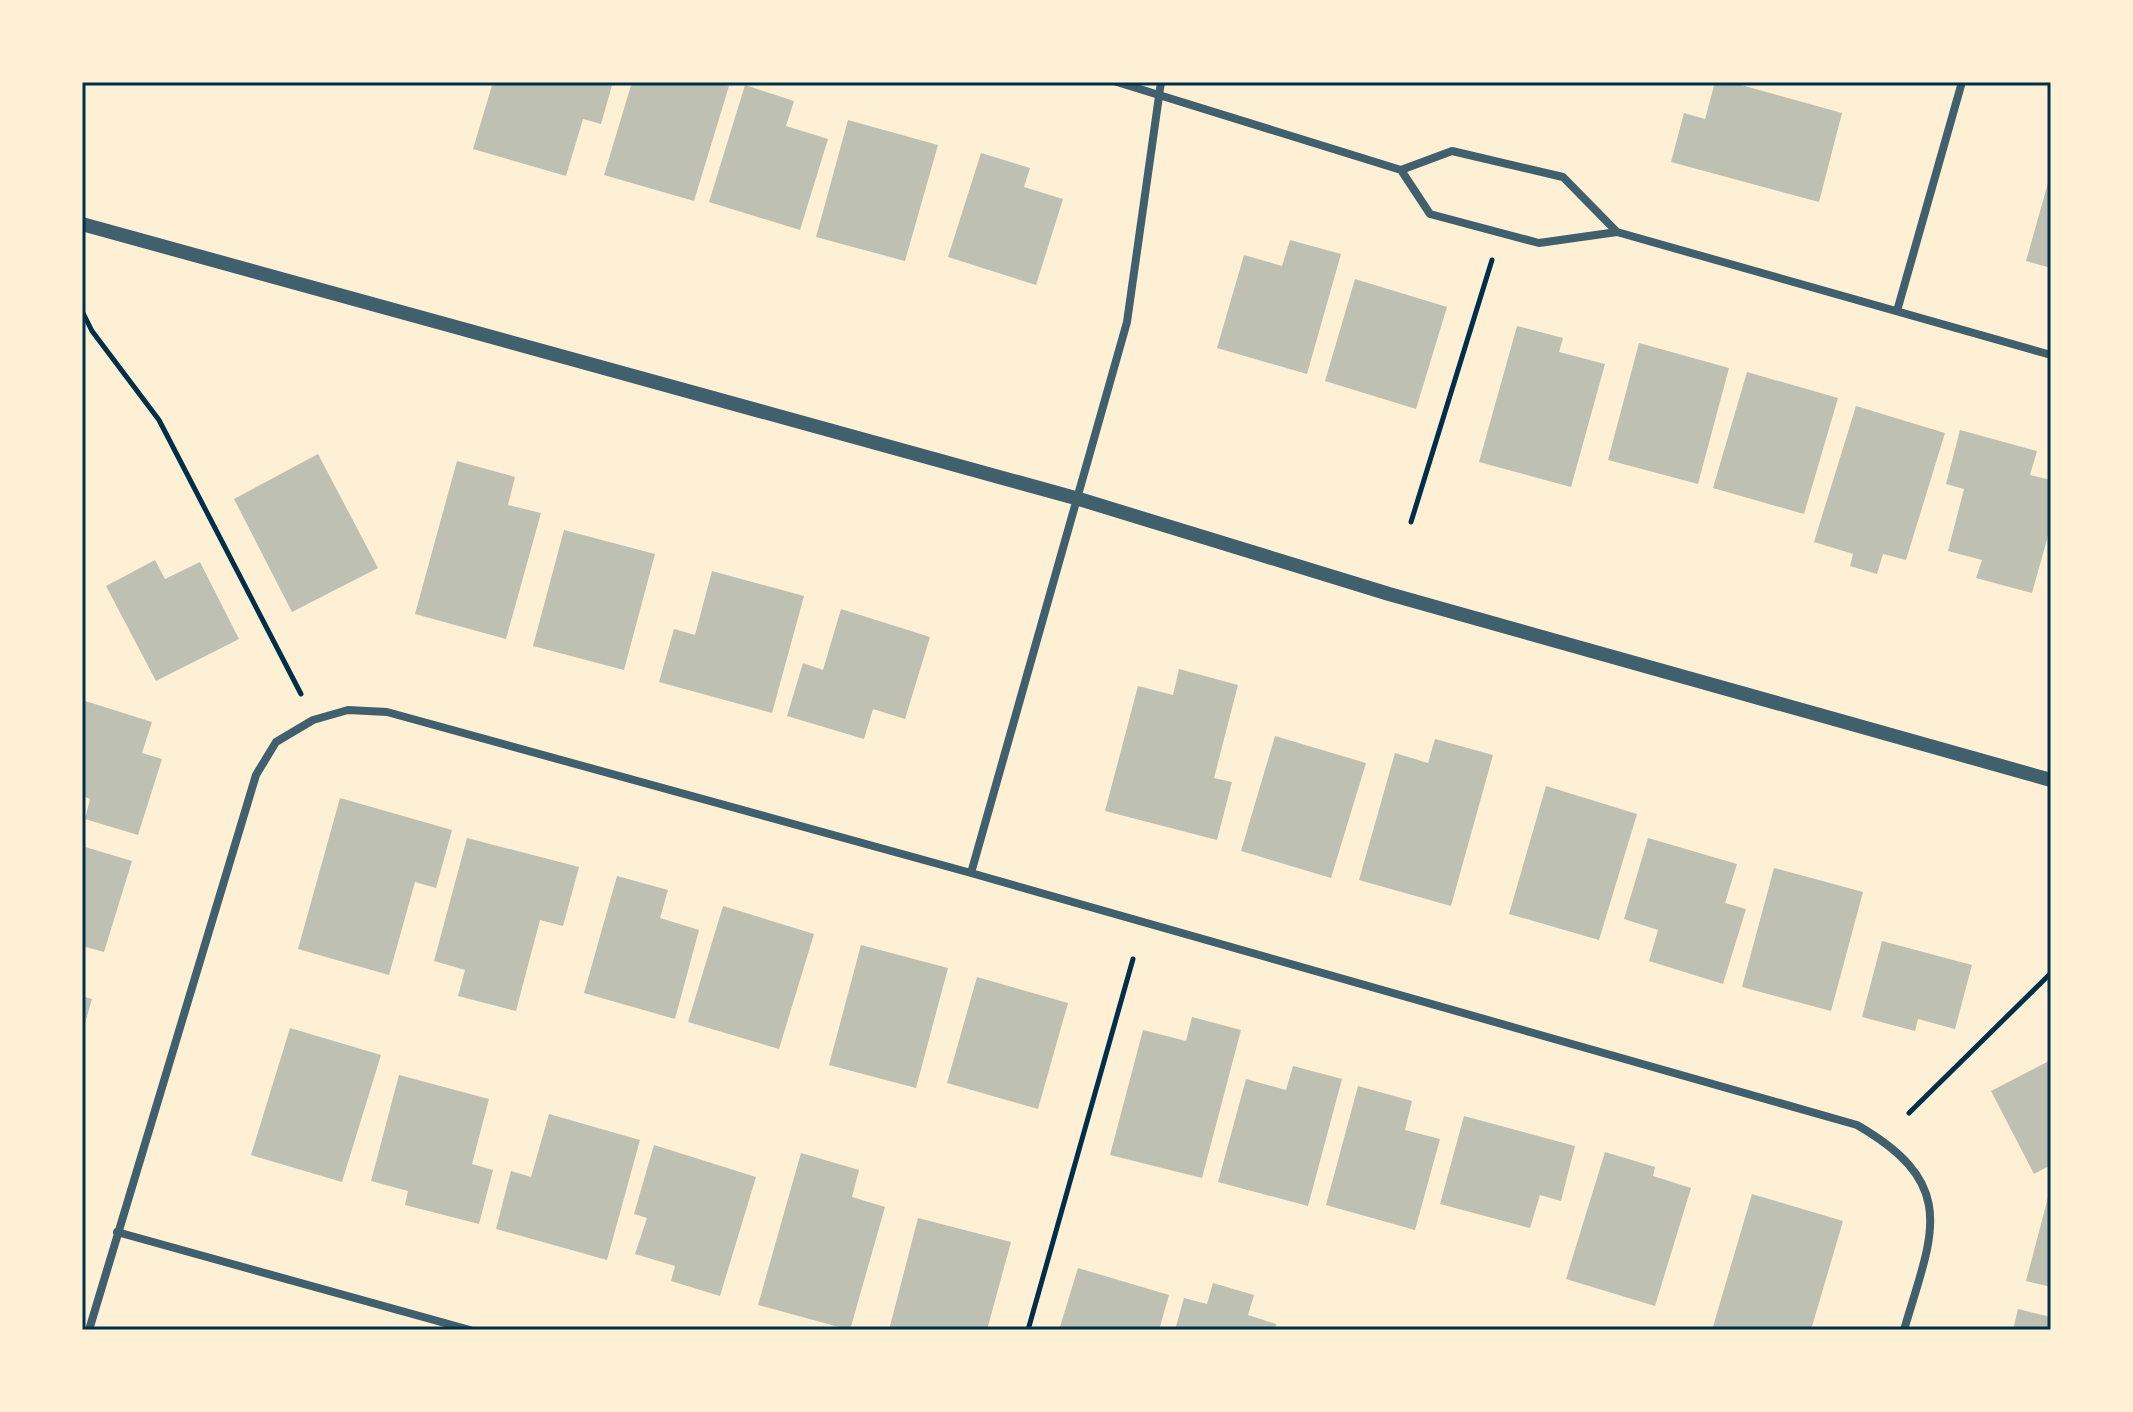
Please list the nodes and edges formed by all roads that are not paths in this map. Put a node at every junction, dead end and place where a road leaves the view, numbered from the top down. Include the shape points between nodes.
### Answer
1 (1117, 82) edge
2 (1161, 82) edge
3 (1962, 82) edge
4 (1159, 93) junction
5 (1401, 170) junction
6 (82, 224) edge
7 (1617, 232) junction
8 (1897, 311) junction
9 (2051, 355) edge
10 (1079, 499) junction
11 (2051, 780) edge
12 (971, 873) junction
13 (117, 1232) junction
14 (89, 1330) edge
15 (470, 1330) edge
16 (1904, 1330) edge

1 - 4 street
2 - 4 street
3 - 8 street
4 - 5 street
4 - 10 street via 1127,322
5 - 7 street via 1430,214 1539,243
5 - 7 street via 1452,151 1563,177
6 - 10 street
7 - 8 street
8 - 9 street
10 - 11 street via 1389,594
10 - 12 street
12 - 13 street via 387,712 348,710 313,720 276,742 256,775
12 - 16 street via 1857,1125 1887,1142 1915,1171 1931,1204 1930,1240
13 - 14 street
13 - 15 street

